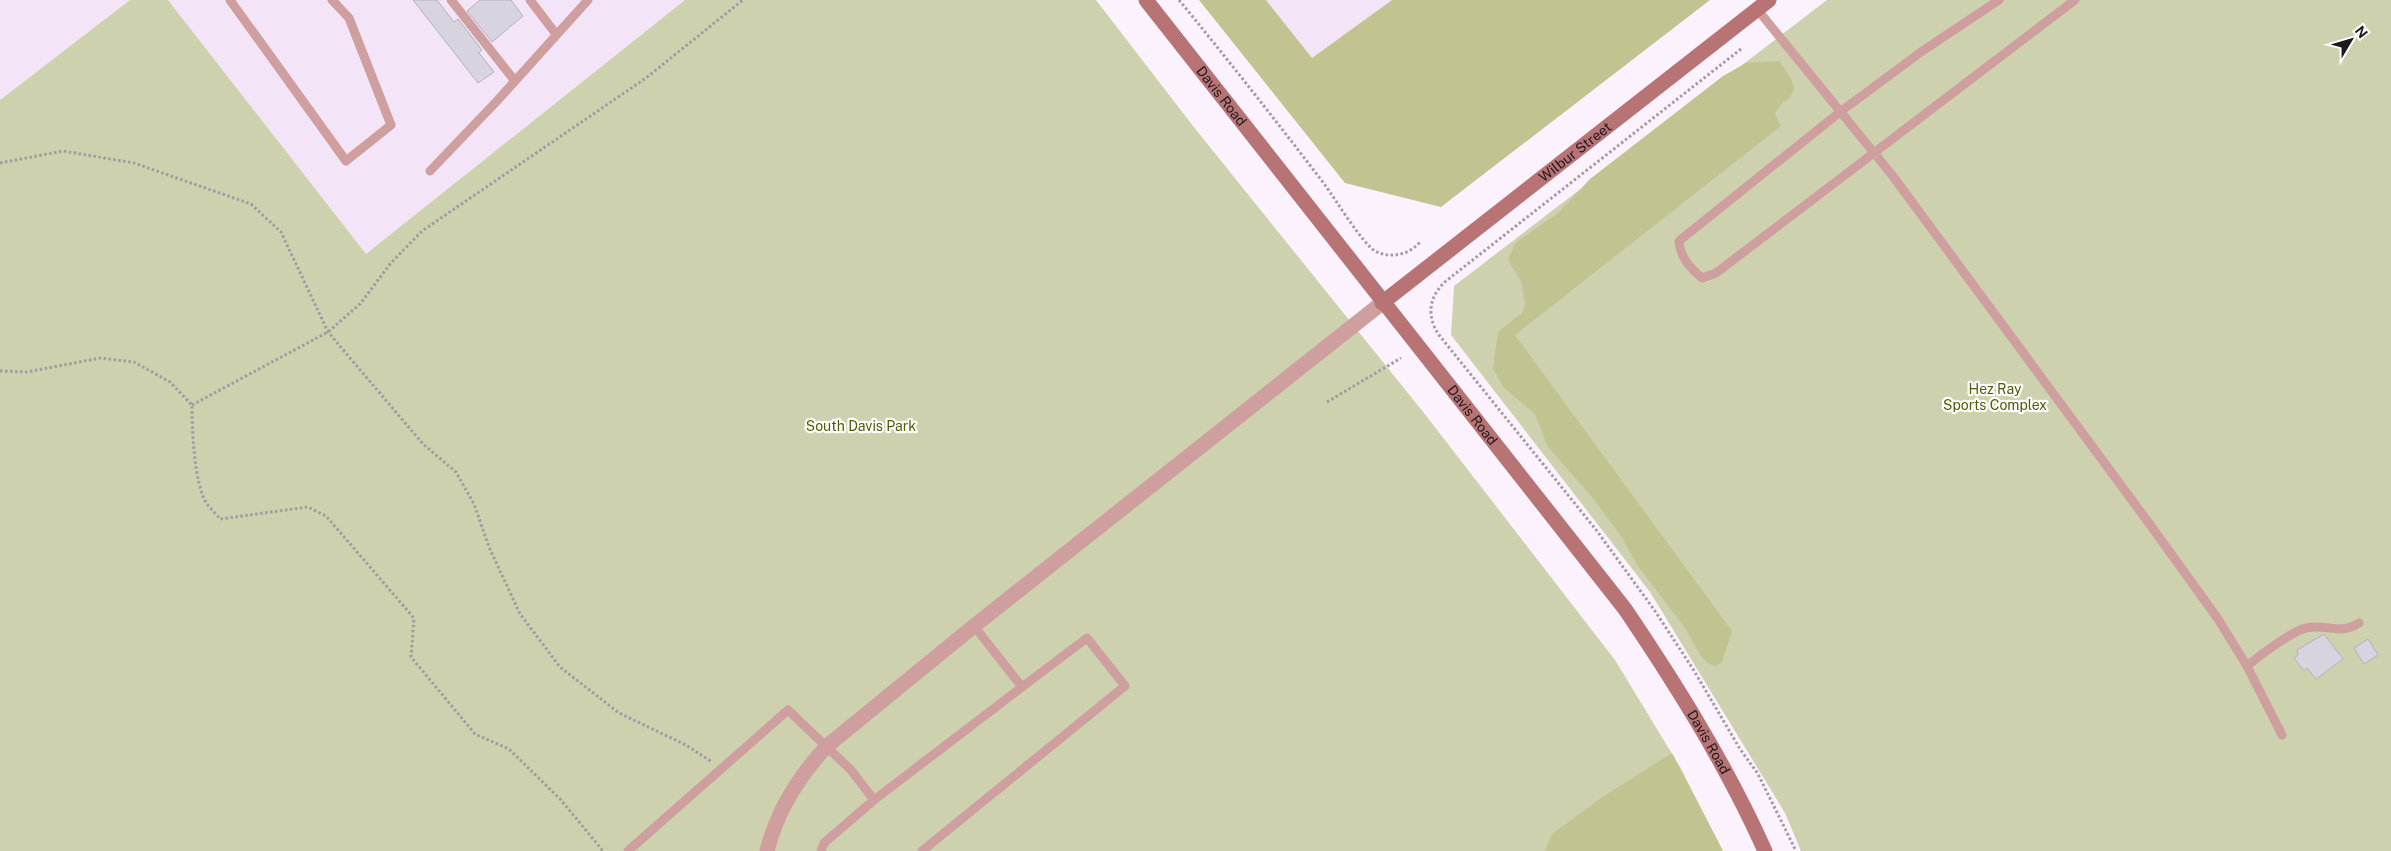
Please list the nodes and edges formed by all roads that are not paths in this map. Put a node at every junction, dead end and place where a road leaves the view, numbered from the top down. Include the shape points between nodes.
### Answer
1 (230, 0) edge
2 (332, 0) edge
3 (451, 0) edge
4 (530, 0) edge
5 (588, 0) edge
6 (1146, 0) edge
7 (1999, 0) edge
8 (2075, 0) edge
9 (1763, 5) edge
10 (556, 34) junction
11 (515, 81) junction
12 (1840, 112) junction
13 (1874, 154) junction
14 (430, 171) dead end
15 (1382, 303) junction
16 (2359, 623) dead end
17 (974, 626) junction
18 (2247, 666) junction
19 (1022, 687) junction
20 (2282, 735) dead end
21 (827, 746) junction
22 (874, 800) junction
23 (628, 851) edge
24 (767, 851) edge
25 (821, 851) edge
26 (922, 851) edge
27 (1765, 851) edge

1 - 2 lane via 346,161 391,125 349,18
3 - 11 lane
4 - 10 lane
5 - 10 lane
6 - 15 street, Davis Road
7 - 12 lane
8 - 13 lane
9 - 12 lane
9 - 15 street, Wilbur Street
10 - 11 lane
11 - 14 lane
12 - 13 lane
12 - 13 lane via 1679,241 1680,252 1692,270 1702,278 1716,273
13 - 18 lane via 2151,526
15 - 17 street
15 - 27 street, Davis Road via 1625,609 1704,732
16 - 18 lane via 2338,630 2304,628
17 - 19 lane
17 - 21 street
18 - 20 lane
19 - 22 lane
19 - 26 lane via 1087,638 1125,686
21 - 22 lane
21 - 23 lane via 788,710
21 - 24 street via 788,796
22 - 25 lane via 824,843

